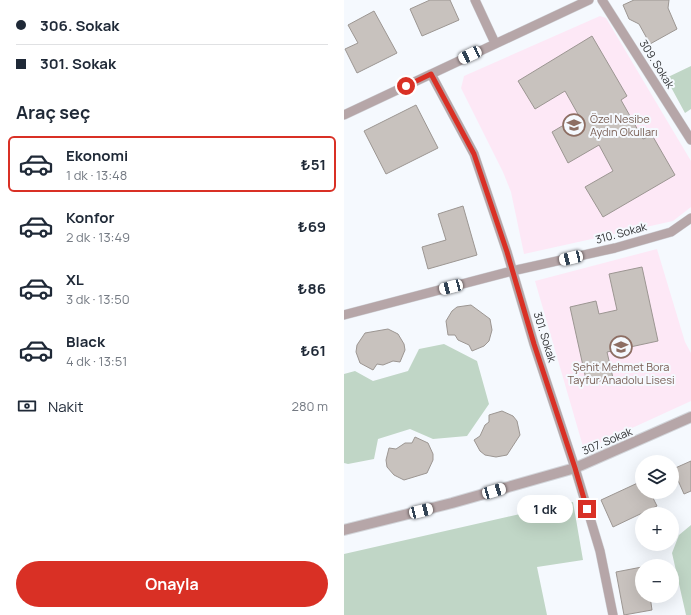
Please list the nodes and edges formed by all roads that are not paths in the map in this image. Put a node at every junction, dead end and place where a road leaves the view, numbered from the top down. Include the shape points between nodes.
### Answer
1 (475, 0) edge
2 (589, 0) edge
3 (602, 0) edge
4 (495, 43) junction
5 (431, 74) junction
6 (344, 115) edge
7 (691, 140) edge
8 (691, 218) edge
9 (512, 271) junction
10 (344, 315) edge
11 (691, 417) edge
12 (575, 468) junction
13 (344, 530) edge
14 (613, 615) edge

1 - 4 street
2 - 4 street
3 - 7 street, 309. Sokak
4 - 5 street
5 - 6 street
5 - 9 street, 301. Sokak via 474,154
8 - 9 street, 310. Sokak via 671,232 615,248
9 - 10 street, 310. Sokak
9 - 12 street, 301. Sokak
11 - 12 street, 307. Sokak
12 - 13 street, 307. Sokak
12 - 14 street, 301. Sokak via 600,551

